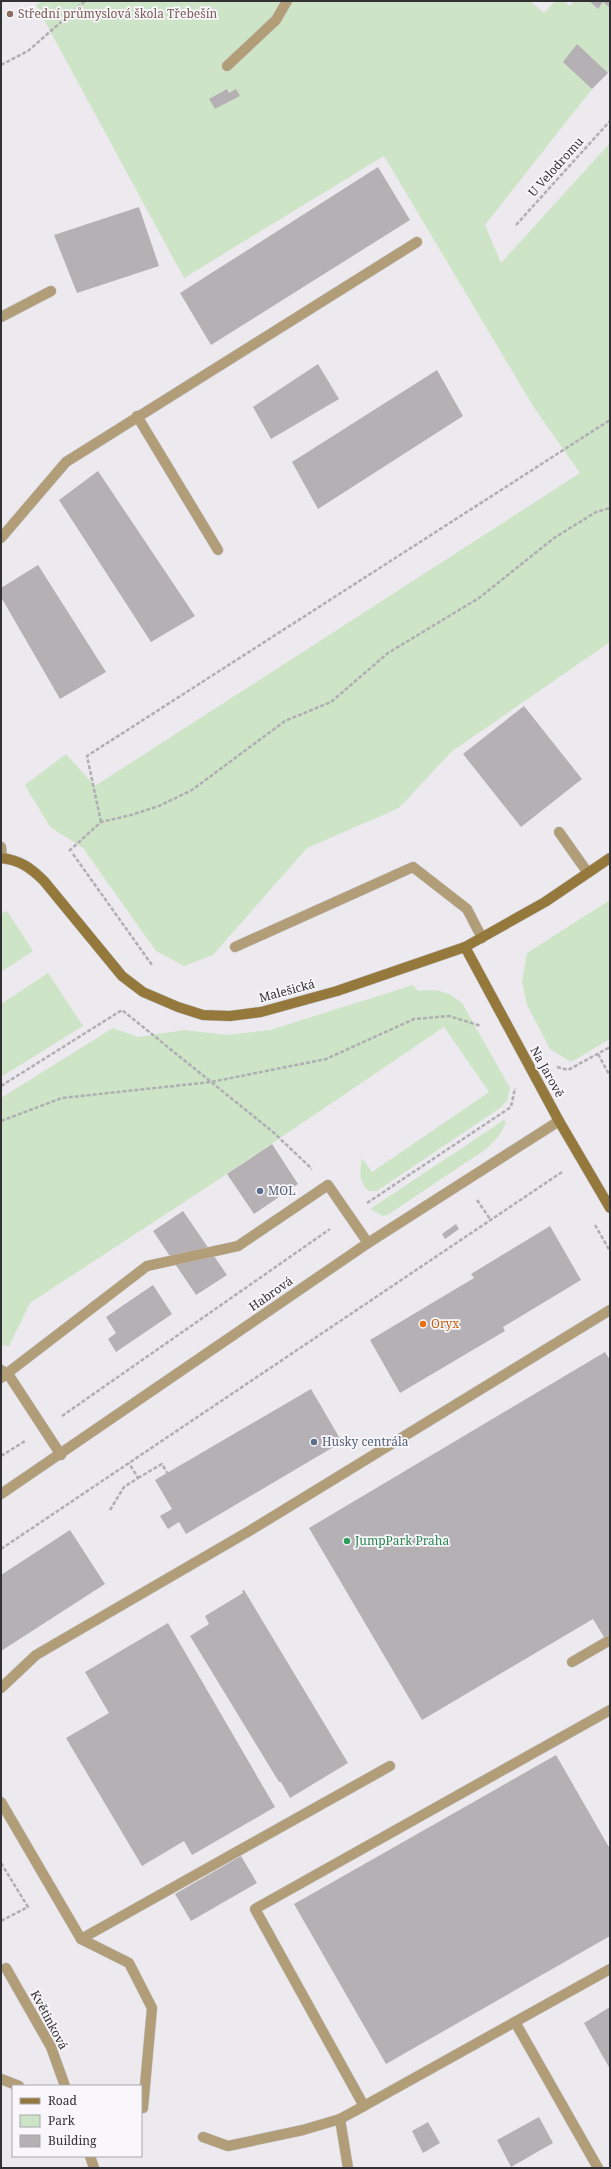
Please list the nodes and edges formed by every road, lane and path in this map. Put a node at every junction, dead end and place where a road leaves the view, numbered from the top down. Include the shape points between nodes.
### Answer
1 (85, 1) edge
2 (287, 1) edge
3 (1, 65) edge
4 (227, 66) dead end
5 (610, 121) edge
6 (516, 225) dead end
7 (417, 242) dead end
8 (52, 291) dead end
9 (1, 317) edge
10 (137, 416) junction
11 (610, 420) edge
12 (610, 508) edge
13 (1, 538) edge
14 (218, 550) dead end
15 (101, 822) junction
16 (559, 832) dead end
17 (1, 847) edge
18 (69, 851) dead end
19 (73, 854) dead end
20 (1, 858) edge
21 (610, 858) edge
22 (588, 873) junction
23 (482, 938) junction
24 (235, 947) dead end
25 (465, 947) junction
26 (152, 965) dead end
27 (482, 1027) dead end
28 (610, 1047) edge
29 (598, 1054) junction
30 (553, 1067) dead end
31 (610, 1076) edge
32 (211, 1082) junction
33 (1, 1086) edge
34 (514, 1088) dead end
35 (1, 1120) edge
36 (559, 1121) junction
37 (563, 1171) dead end
38 (328, 1185) junction
39 (476, 1199) dead end
40 (610, 1208) edge
41 (349, 1216) junction
42 (490, 1219) junction
43 (368, 1243) junction
44 (610, 1310) edge
45 (4, 1374) edge
46 (44, 1428) junction
47 (61, 1455) junction
48 (1, 1456) edge
49 (129, 1463) junction
50 (168, 1473) dead end
51 (138, 1478) junction
52 (1, 1494) edge
53 (110, 1510) dead end
54 (1, 1549) edge
55 (610, 1640) edge
56 (572, 1662) dead end
57 (1, 1688) edge
58 (610, 1710) edge
59 (390, 1766) dead end
60 (1, 1802) edge
61 (1, 1863) edge
62 (1, 1921) edge
63 (81, 1939) junction
64 (6, 1968) dead end
65 (610, 1969) edge
66 (515, 2022) junction
67 (1, 2079) edge
68 (16, 2085) edge
69 (65, 2085) edge
70 (364, 2106) junction
71 (143, 2108) dead end
72 (340, 2119) junction
73 (203, 2137) dead end
74 (90, 2157) edge
75 (94, 2168) edge
76 (348, 2168) edge
77 (598, 2168) edge

1 - 3 path via 28,51
2 - 4 street via 276,20
5 - 6 path, U Velodromu
7 - 10 street
8 - 9 street
10 - 13 street via 66,462
10 - 14 street
11 - 15 path via 87,756
12 - 15 path via 596,512 554,538 478,598 388,653 331,702 285,721 192,790 131,816
15 - 18 path
16 - 22 street
17 - 20 street
19 - 26 path
20 - 25 street, Malešická via 16,860 33,869 122,976 143,992 178,1008 203,1014 230,1016 261,1012 337,990
21 - 22 street, Malešická
22 - 23 street, Malešická via 545,902
23 - 24 street via 467,909 413,867
23 - 25 street, Malešická
25 - 36 street, Na Jarově
27 - 32 path via 449,1016 414,1019 326,1059
28 - 29 path
29 - 30 path via 568,1070
29 - 31 path
32 - 33 path via 122,1010
32 - 35 path via 62,1098
32 - 38 path via 273,1132
34 - 41 path via 511,1107
36 - 40 street, Na Jarově
36 - 43 street, Habrová
37 - 42 path
38 - 41 street
38 - 45 street via 238,1246 147,1266
39 - 42 path
41 - 43 street
41 - 46 path
42 - 49 path
43 - 47 street, Habrová
44 - 57 street via 251,1530 36,1655
45 - 46 street
46 - 47 street
46 - 48 path
47 - 52 street, Habrová
49 - 51 path
49 - 54 path
50 - 51 path via 162,1464
51 - 53 path via 124,1487
55 - 56 street
58 - 70 street via 255,1909
59 - 63 street
60 - 63 street
61 - 62 path via 28,1906
63 - 71 street via 129,1963 152,2008
64 - 69 street, Květinková via 51,2047
65 - 66 street
66 - 70 street
66 - 77 street
67 - 68 street
70 - 72 street
72 - 73 street via 303,2130 228,2146
72 - 76 street
74 - 75 street

